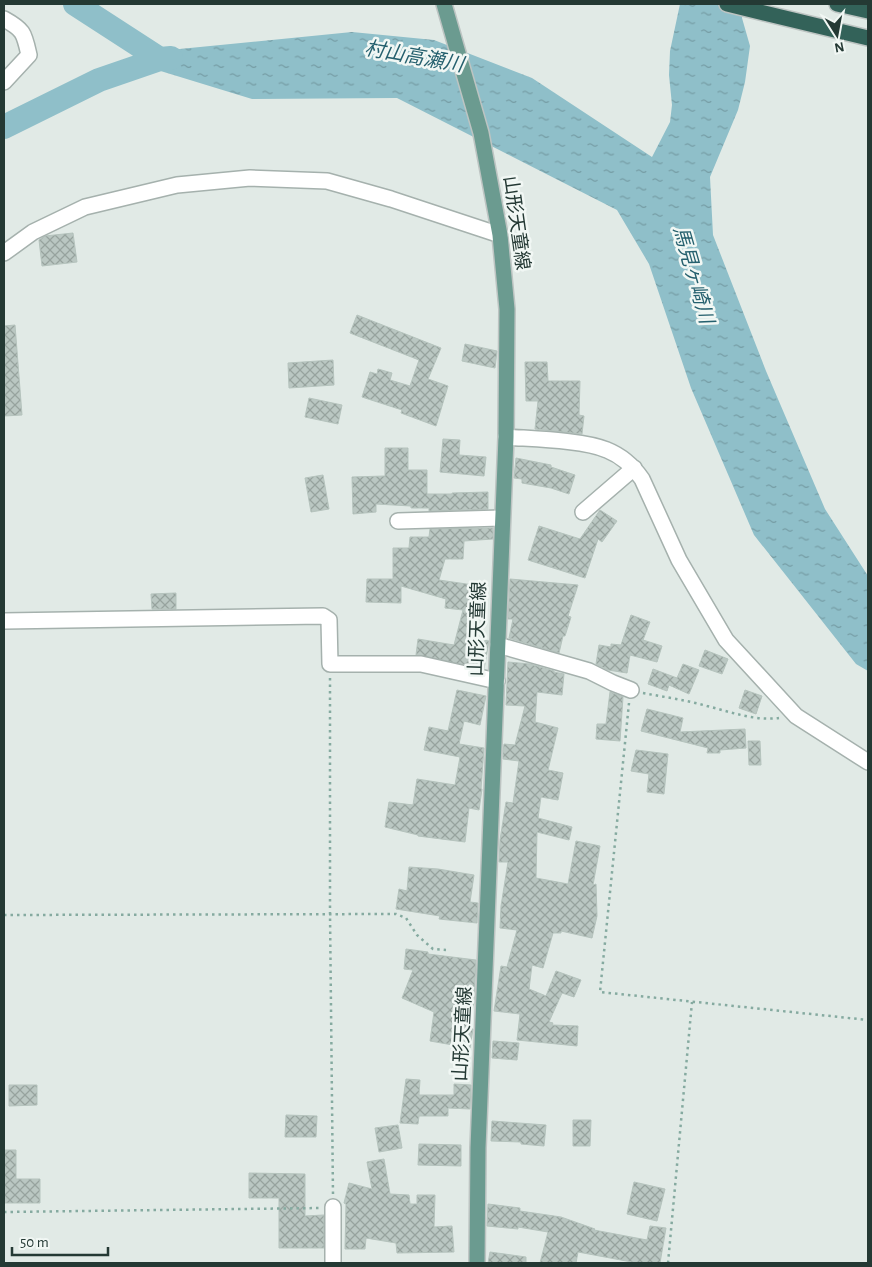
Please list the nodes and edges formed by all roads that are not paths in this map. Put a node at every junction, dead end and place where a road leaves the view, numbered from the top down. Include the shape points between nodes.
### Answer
1 (444, 4) edge
2 (727, 4) edge
3 (837, 4) edge
4 (868, 11) edge
5 (4, 19) edge
6 (868, 38) edge
7 (4, 82) edge
8 (500, 235) junction
9 (4, 253) edge
10 (506, 437) junction
11 (634, 468) junction
12 (583, 512) dead end
13 (502, 518) junction
14 (398, 521) dead end
15 (4, 621) edge
16 (498, 645) junction
17 (497, 681) junction
18 (631, 690) road end
19 (868, 762) edge
20 (333, 1207) road end
21 (334, 1263) edge
22 (477, 1263) edge

1 - 8 main road, 山形天童線 via 481,133
2 - 6 highway
3 - 4 highway
5 - 7 street via 20,28 29,55
8 - 9 street via 327,181 250,178 177,185 85,206 33,232
8 - 10 main road, 山形天童線 via 507,309
10 - 11 street via 606,449
10 - 13 main road, 山形天童線
11 - 12 street
11 - 19 street via 679,560 726,640 796,716
13 - 14 street
13 - 16 main road, 山形天童線
15 - 17 street via 323,616 329,620 330,664 421,664
16 - 17 main road, 山形天童線
16 - 18 street via 589,671
17 - 22 main road, 山形天童線 via 478,1148
20 - 21 street

